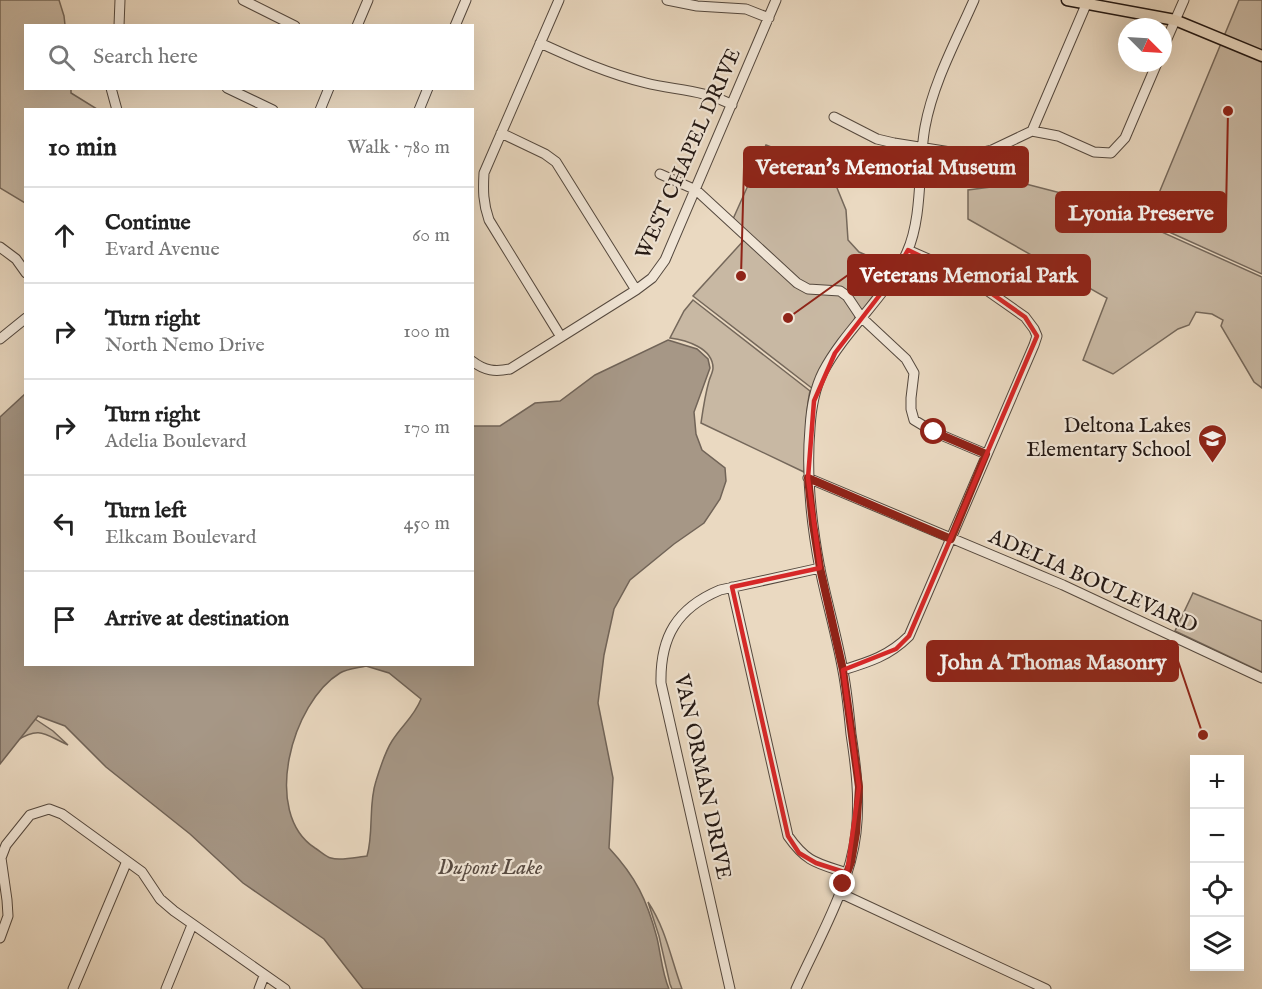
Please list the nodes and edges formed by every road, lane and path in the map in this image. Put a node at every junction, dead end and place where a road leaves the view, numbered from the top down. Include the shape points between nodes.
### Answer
1 (120, 0) edge
2 (243, 0) edge
3 (368, 0) edge
4 (466, 0) edge
5 (559, 0) edge
6 (667, 0) edge
7 (776, 0) edge
8 (974, 0) edge
9 (1067, 0) edge
10 (1184, 0) edge
11 (1087, 2) edge
12 (769, 18) junction
13 (1175, 20) junction
14 (119, 24) edge
15 (291, 24) edge
16 (358, 24) edge
17 (456, 24) edge
18 (1172, 27) edge
19 (540, 43) junction
20 (1262, 56) edge
21 (1152, 72) edge
22 (112, 90) edge
23 (231, 90) edge
24 (328, 90) edge
25 (427, 90) edge
26 (732, 105) junction
27 (116, 108) edge
28 (269, 108) edge
29 (321, 108) edge
30 (420, 108) edge
31 (834, 117) dead end
32 (1032, 131) junction
33 (501, 133) junction
34 (924, 147) junction
35 (660, 174) dead end
36 (696, 190) junction
37 (0, 247) edge
38 (908, 250) junction
39 (24, 270) edge
40 (636, 290) junction
41 (861, 317) junction
42 (24, 320) edge
43 (561, 337) junction
44 (0, 339) edge
45 (474, 362) edge
46 (986, 454) junction
47 (808, 478) junction
48 (951, 539) junction
49 (820, 568) junction
50 (732, 587) junction
51 (843, 670) junction
52 (1262, 678) edge
53 (127, 861) junction
54 (847, 873) junction
55 (840, 892) junction
56 (192, 925) junction
57 (0, 938) edge
58 (264, 976) junction
59 (74, 989) edge
60 (166, 989) edge
61 (259, 989) edge
62 (285, 989) edge
63 (730, 989) edge
64 (796, 989) edge
65 (1046, 989) edge

1 - 14 street
2 - 15 street
3 - 16 street
4 - 17 street
5 - 19 street
6 - 12 street via 746,9
7 - 12 street, WEST CHAPEL DRIVE
8 - 34 street via 940,77 925,127
9 - 11 main road
10 - 13 street
11 - 13 main road
11 - 32 street
12 - 26 street, WEST CHAPEL DRIVE
13 - 18 street
13 - 20 main road
19 - 26 street via 606,71 705,94
19 - 33 street
21 - 32 street via 1125,138 1111,153 1094,152 1058,136
22 - 27 street
23 - 28 street
24 - 29 street
25 - 30 street
26 - 36 street, WEST CHAPEL DRIVE
31 - 34 street via 877,138
32 - 34 street via 992,150 969,155
33 - 40 street via 556,162
33 - 43 street via 484,173 485,208
34 - 38 street
35 - 36 street
36 - 40 street, WEST CHAPEL DRIVE via 665,260 652,278
36 - 41 street via 797,283 808,289 840,291
37 - 39 street
38 - 41 street via 889,283
38 - 46 street via 978,284 1025,317 1034,329 1034,345
40 - 43 street, WEST CHAPEL DRIVE
41 - 46 street via 906,359 915,373 910,398 914,420
41 - 47 street via 822,374 810,428
42 - 44 street
43 - 45 street, WEST CHAPEL DRIVE via 510,369 496,372
46 - 48 street
47 - 48 street, ADELIA BOULEVARD
47 - 49 street
48 - 51 street via 909,636 896,650
48 - 52 street, ADELIA BOULEVARD via 1063,585
49 - 50 street, VAN ORMAN DRIVE
49 - 51 street
50 - 54 street via 788,836 800,853
50 - 63 street, VAN ORMAN DRIVE via 705,597 682,615 670,631 660,665
51 - 54 street via 859,787 856,833
53 - 56 street via 142,872 160,899
53 - 57 street via 62,814 49,809 30,815 6,844 1,858 8,916
53 - 59 street
54 - 55 street
55 - 64 street
55 - 65 street
56 - 58 street
56 - 60 street
58 - 61 street
58 - 62 street

